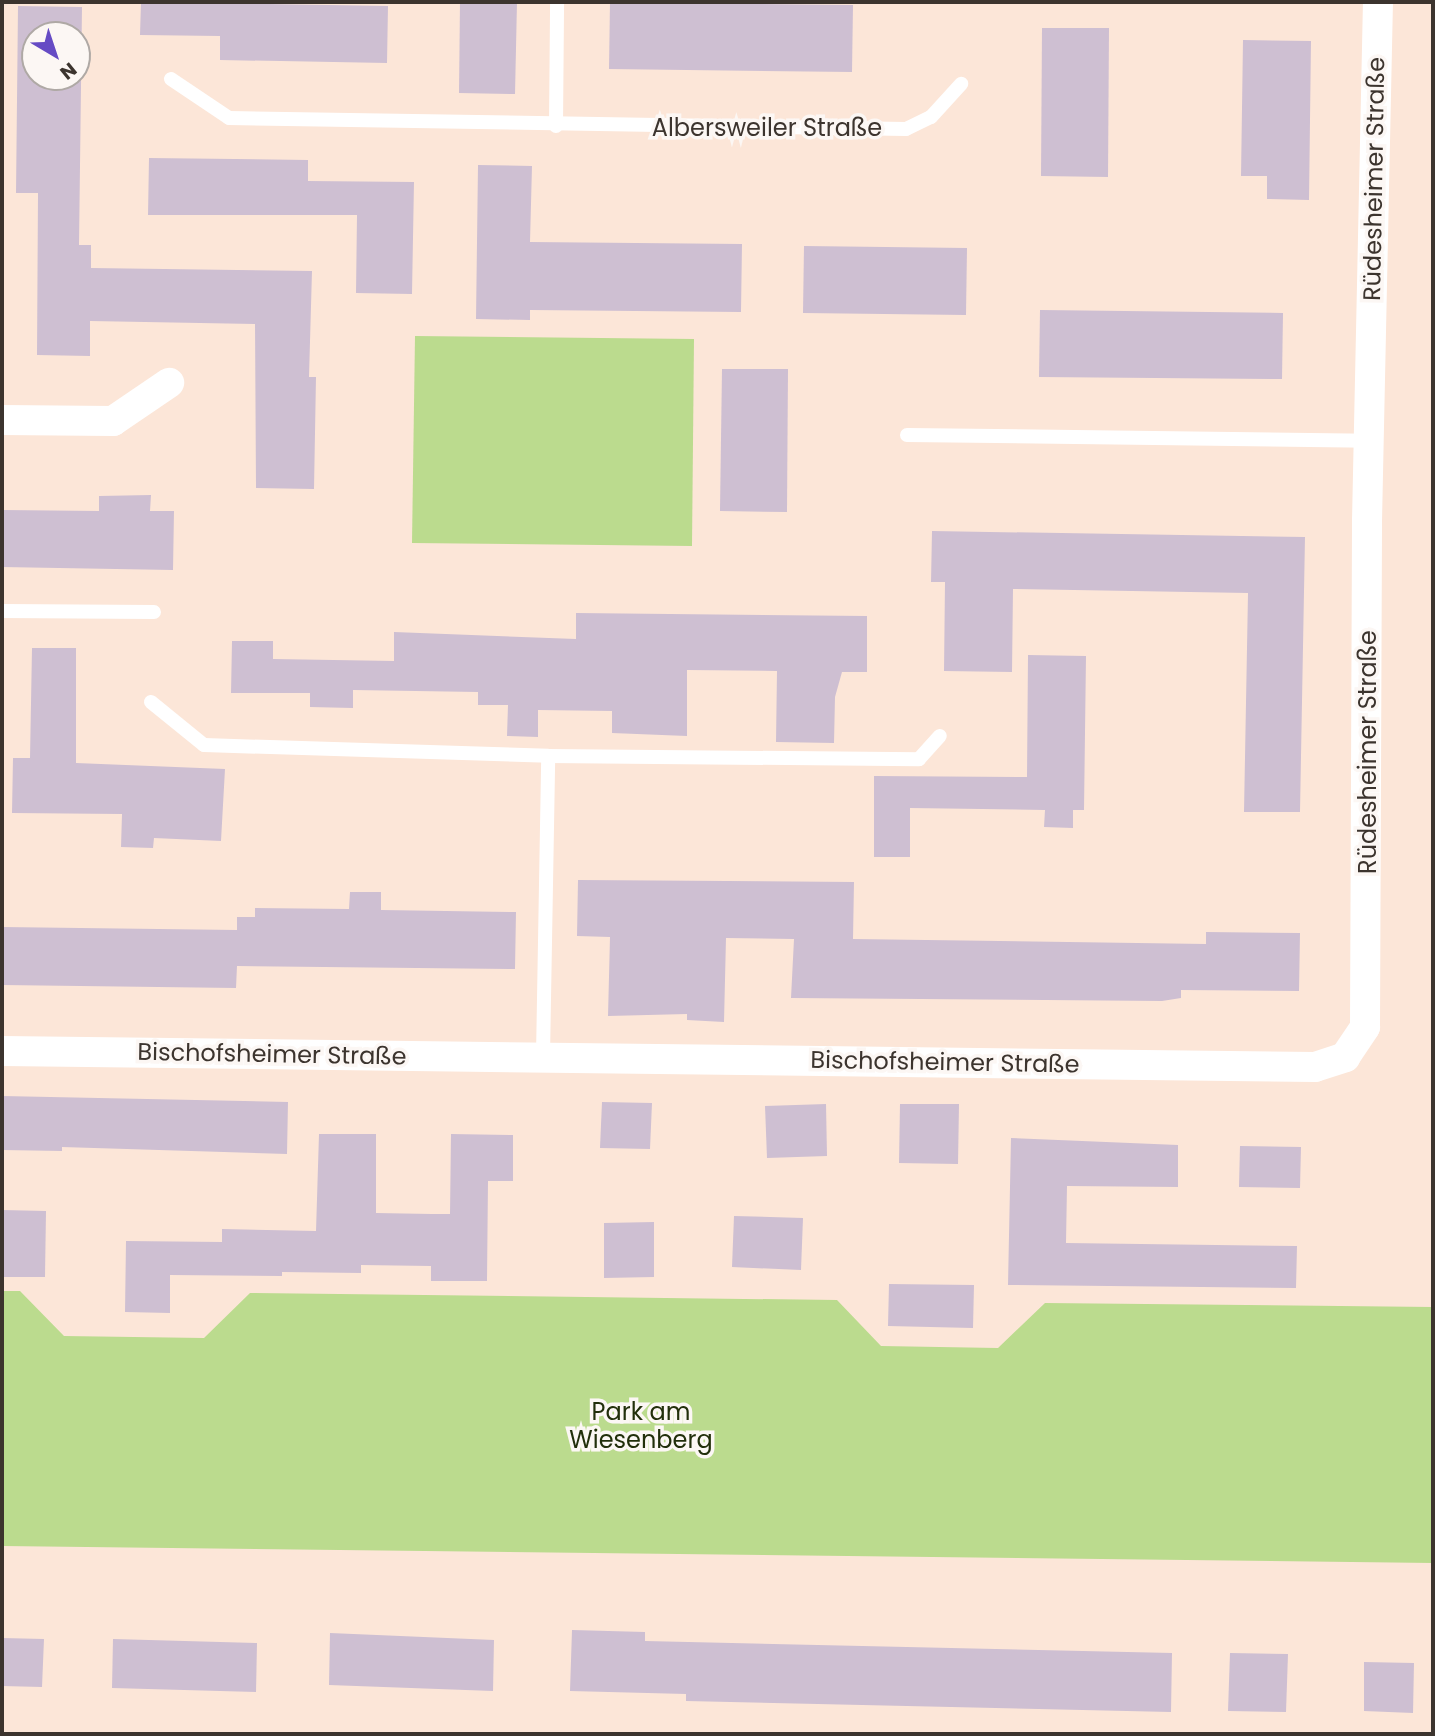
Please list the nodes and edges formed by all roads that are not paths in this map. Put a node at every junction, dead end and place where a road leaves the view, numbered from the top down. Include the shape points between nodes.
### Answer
1 (558, 2) edge
2 (1378, 2) edge
3 (171, 79) dead end
4 (961, 84) dead end
5 (556, 126) junction
6 (169, 383) dead end
7 (2, 420) edge
8 (907, 435) dead end
9 (1369, 441) junction
10 (2, 611) edge
11 (154, 612) dead end
12 (151, 702) dead end
13 (940, 736) dead end
14 (548, 755) junction
15 (2, 1051) edge
16 (543, 1056) junction
17 (1345, 1056) joint

1 - 5 lane
2 - 9 street, Rüdesheimer Straße
3 - 5 lane, Albersweiler Straße via 229,118
4 - 5 lane, Albersweiler Straße via 931,117 906,129
6 - 7 street via 113,421
8 - 9 lane
9 - 17 street, Rüdesheimer Straße via 1365,1027
10 - 11 lane
12 - 14 lane via 204,746
13 - 14 lane via 919,759
14 - 16 lane
15 - 16 street, Bischofsheimer Straße
16 - 17 street, Bischofsheimer Straße via 1304,1067

